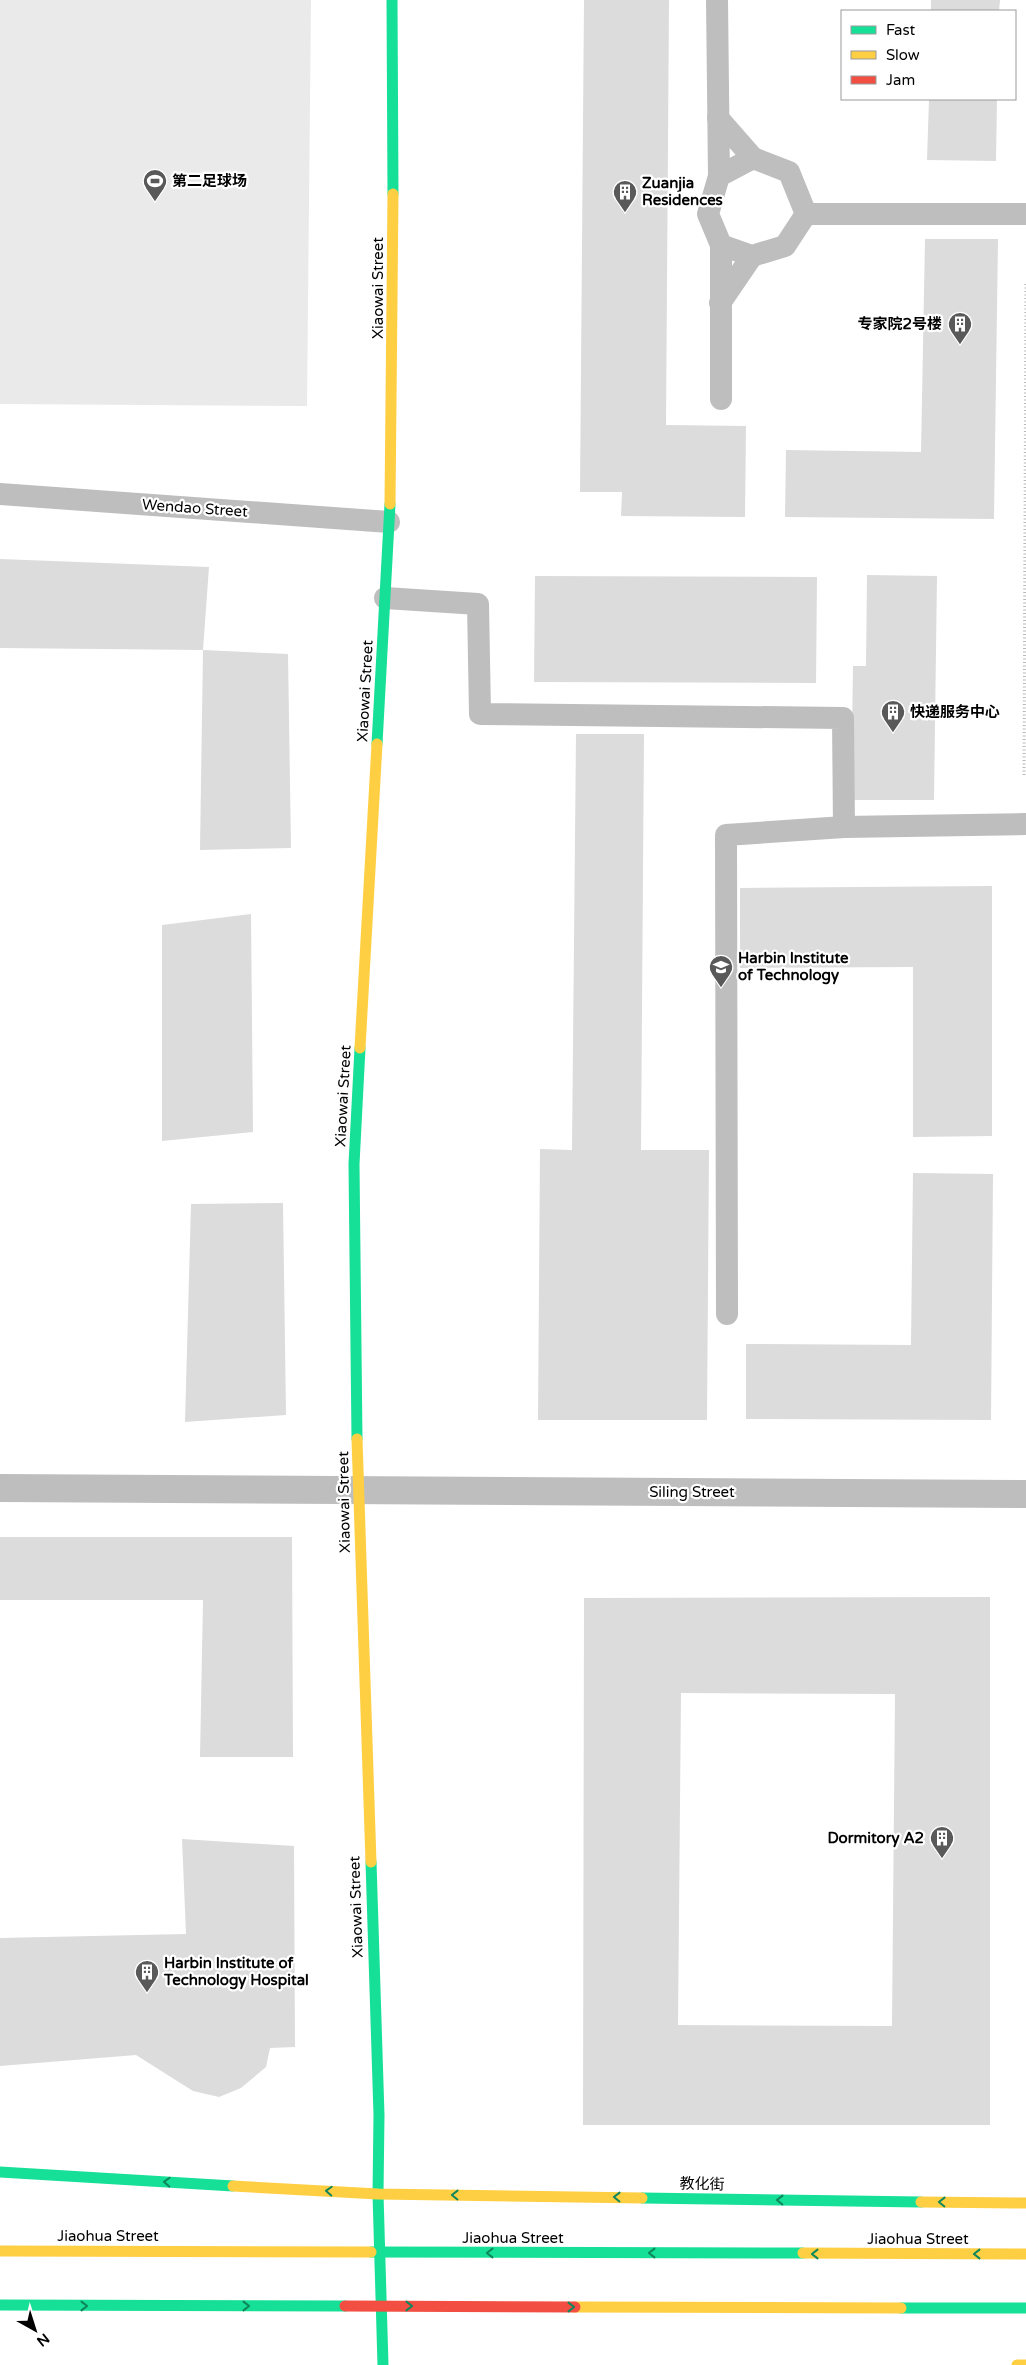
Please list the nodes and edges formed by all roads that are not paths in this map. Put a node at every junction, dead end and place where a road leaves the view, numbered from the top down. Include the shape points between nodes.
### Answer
1 (392, 0) edge
2 (717, 0) edge
3 (718, 118) junction
4 (753, 158) junction
5 (719, 176) junction
6 (806, 214) junction
7 (1026, 214) edge
8 (721, 245) junction
9 (752, 256) junction
10 (720, 303) junction
11 (721, 399) dead end
12 (0, 494) edge
13 (389, 522) junction
14 (385, 598) junction
15 (1026, 824) edge
16 (844, 827) junction
17 (727, 1314) dead end
18 (0, 1488) edge
19 (358, 1491) junction
20 (1026, 1494) edge
21 (0, 2172) edge
22 (378, 2194) junction
23 (1026, 2203) edge
24 (0, 2251) edge
25 (1026, 2254) edge
26 (0, 2305) edge
27 (1026, 2308) edge
28 (383, 2365) edge
29 (1017, 2365) edge
30 (1026, 2365) edge

1 - 13 main road, Xiaowai Street via 393,344
2 - 3 lane
3 - 4 lane
3 - 5 lane
4 - 5 lane
4 - 6 lane via 789,172
5 - 8 lane via 708,214
6 - 7 lane
6 - 9 lane via 785,246
8 - 9 lane
8 - 10 lane
9 - 10 lane
10 - 11 lane
12 - 13 lane, Wendao Street
13 - 14 main road, Xiaowai Street
14 - 16 lane via 478,604 480,714 843,718
14 - 19 main road, Xiaowai Street via 354,1164
15 - 16 lane
16 - 17 lane via 726,834
18 - 19 street, Siling Street
19 - 20 street, Siling Street
19 - 22 main road, Xiaowai Street via 379,2115
22 -> 21 main road
23 -> 22 main road, 教化街
22 - 28 main road, Xiaowai Street
25 -> 24 main road, Jiaohua Street
26 -> 27 main road
29 - 30 main road

